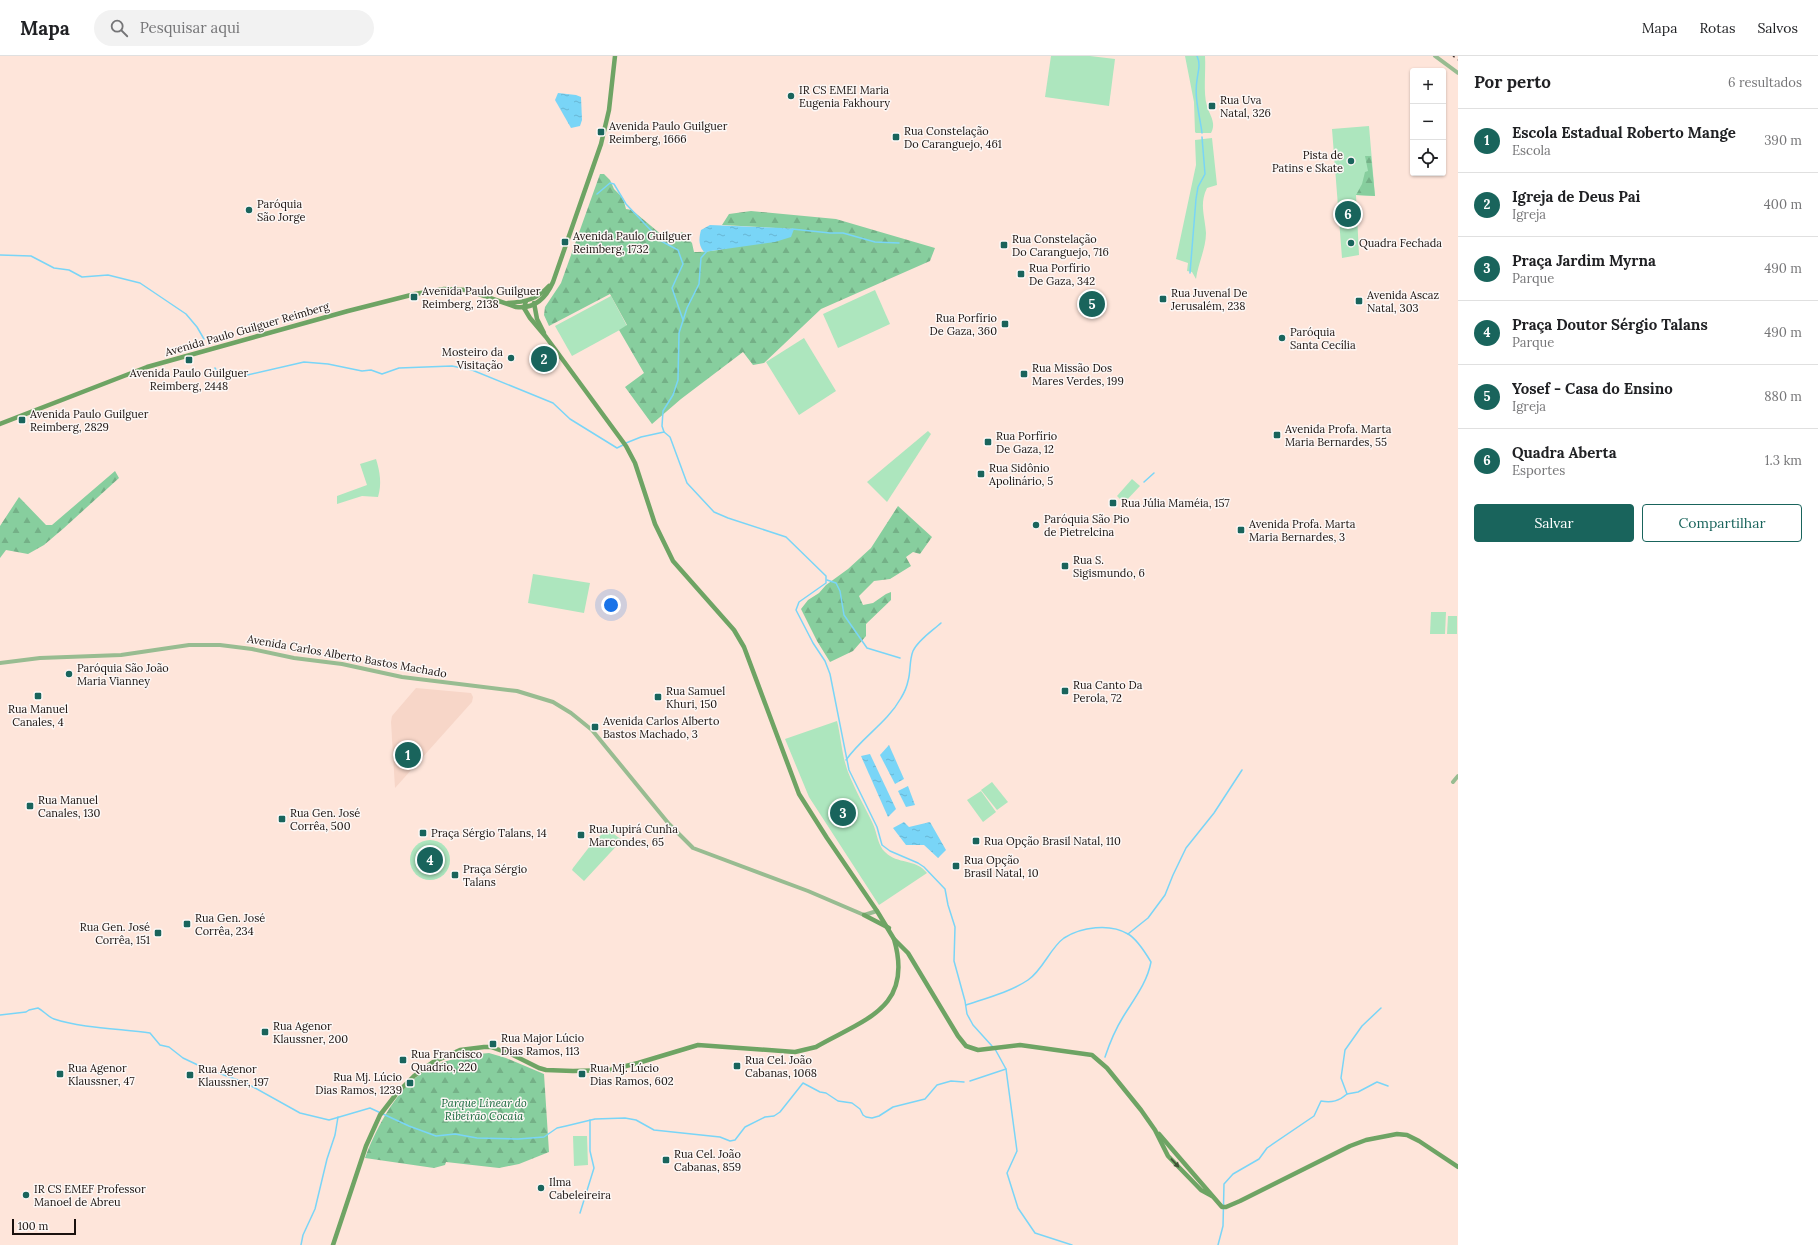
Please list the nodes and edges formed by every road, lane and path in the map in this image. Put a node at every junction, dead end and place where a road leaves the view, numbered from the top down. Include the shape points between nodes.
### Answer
1 (615, 56) edge
2 (1435, 56) edge
3 (1458, 73) edge
4 (553, 282) junction
5 (529, 300) junction
6 (540, 300) junction
7 (504, 303) junction
8 (536, 304) junction
9 (524, 308) junction
10 (536, 311) junction
11 (546, 337) junction
12 (0, 424) edge
13 (0, 663) edge
14 (1458, 776) edge
15 (1453, 782) dead end
16 (877, 911) junction
17 (864, 915) junction
18 (889, 928) junction
19 (894, 939) junction
20 (1155, 1130) junction
21 (1458, 1167) edge
22 (1212, 1196) junction
23 (333, 1245) edge

1 - 4 main road via 609,110 601,144
2 - 3 street
4 - 5 main road via 542,294
4 - 6 main road
5 - 7 main road, Avenida Paulo Guilguer Reimberg
5 - 8 main road
5 - 9 main road
6 - 8 main road
6 - 10 main road
7 - 9 main road, Avenida Paulo Guilguer Reimberg
7 - 12 main road, Avenida Paulo Guilguer Reimberg via 457,288 396,298 148,367
8 - 9 main road
8 - 10 main road
9 - 11 main road
10 - 11 main road
11 - 16 main road via 626,446 635,463 664,546 673,561 740,639 799,794
13 - 17 street, Avenida Carlos Alberto Bastos Machado via 54,657 121,655 189,645 220,645 342,664 402,677 531,694 553,702 592,730 669,824 693,848
14 - 15 street
16 - 17 street
16 - 18 main road
17 - 18 main road
18 - 19 main road
19 - 20 main road via 908,953 966,1046 985,1050 1029,1045 1092,1055 1107,1068
19 - 23 main road via 898,951 899,975 882,1008 872,1017 816,1047 795,1052 698,1045 610,1070 546,1070 501,1050 484,1047 460,1050 433,1062 409,1080 380,1115 366,1146
20 - 22 main road
20 -> 22 main road via 1168,1156 1201,1190
21 - 22 main road via 1419,1141 1407,1135 1397,1134 1354,1144 1224,1208

